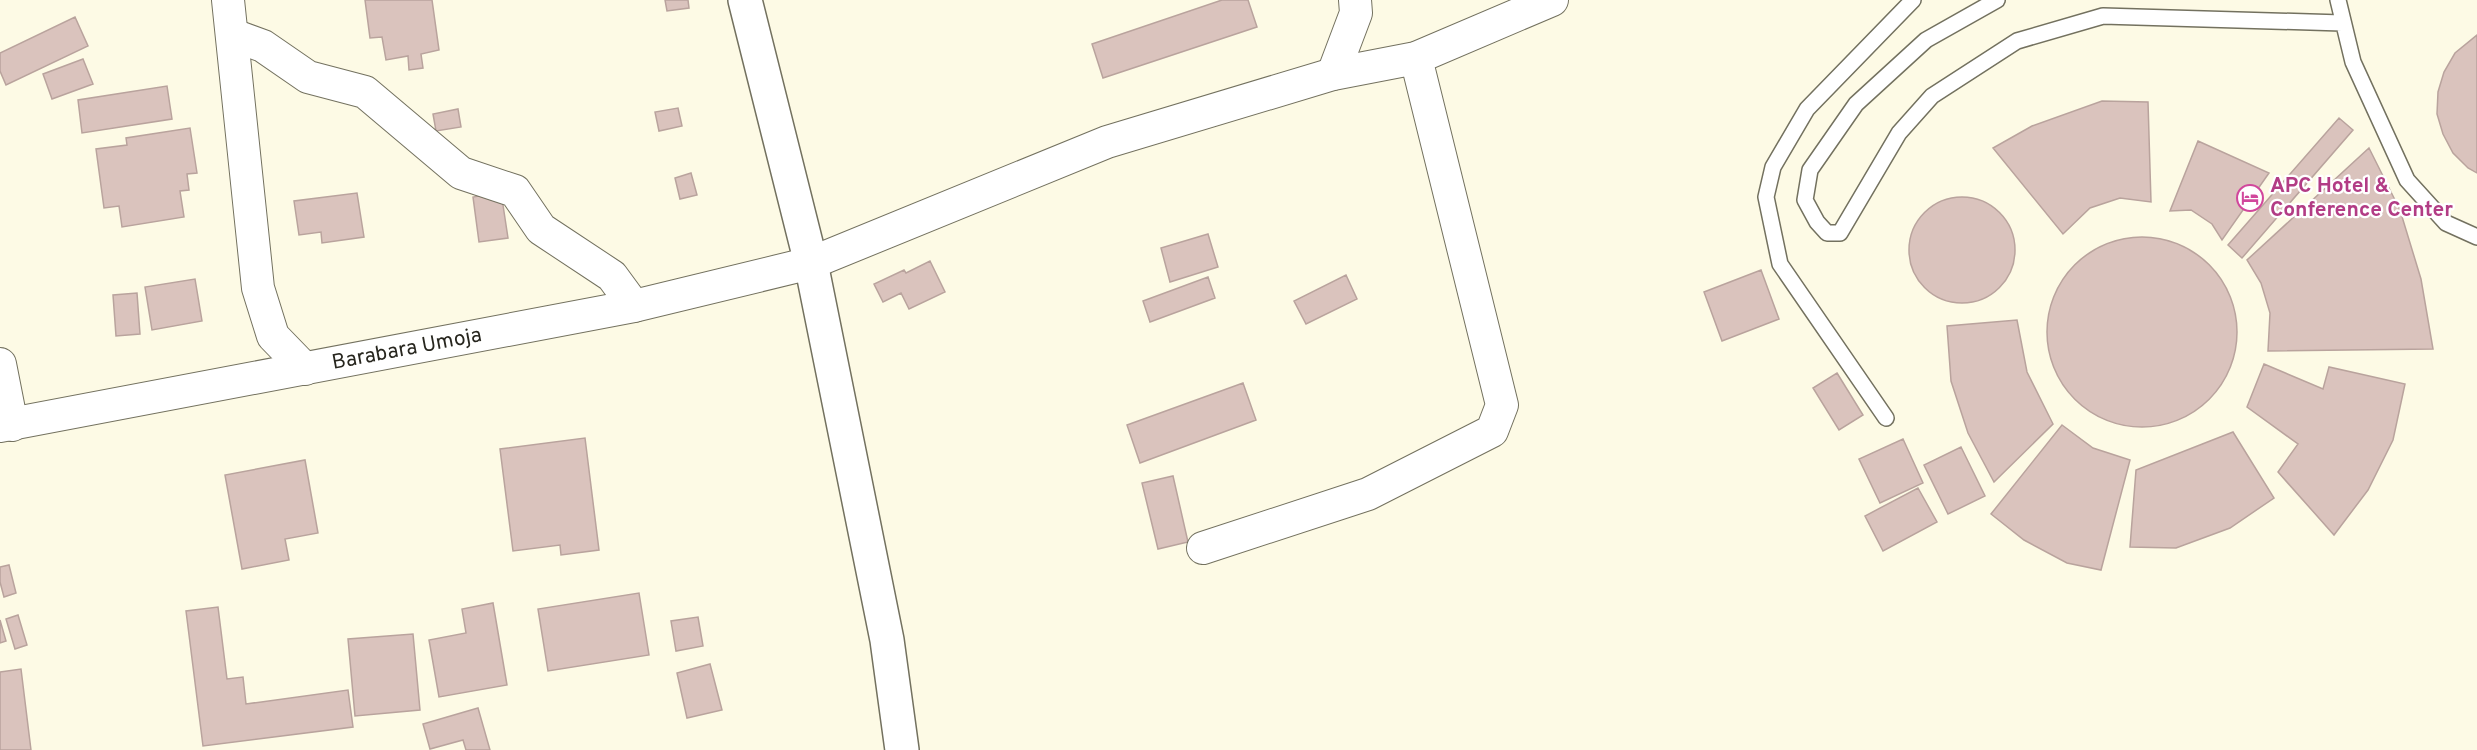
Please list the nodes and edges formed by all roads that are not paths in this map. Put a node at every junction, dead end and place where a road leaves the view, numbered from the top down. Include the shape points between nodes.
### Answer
1 (228, 0) edge
2 (744, 0) edge
3 (1355, 0) edge
4 (1552, 0) edge
5 (1913, 0) edge
6 (1997, 0) edge
7 (2338, 0) edge
8 (2342, 23) junction
9 (233, 35) junction
10 (1416, 58) junction
11 (1334, 74) junction
12 (2477, 237) edge
13 (811, 262) junction
14 (634, 306) junction
15 (0, 364) edge
16 (305, 369) junction
17 (1886, 418) dead end
18 (6, 425) edge
19 (1203, 548) dead end
20 (902, 750) edge

1 - 9 street
2 - 13 street
3 - 11 street via 1356,13
4 - 10 street, Barabara Umoja
5 - 17 lane via 1807,109 1773,167 1766,197 1780,264
6 - 8 lane via 1926,40 1856,104 1810,170 1805,200 1827,232 1840,233 1899,133 1932,96 2017,41 2103,16
7 - 8 lane
8 - 12 lane via 2353,62 2407,180 2445,223
9 - 14 street via 263,46 308,77 365,92 461,173 515,191 541,229 612,276
9 - 16 street via 258,288 273,336
10 - 11 street, Barabara Umoja
10 - 19 street via 1502,405 1492,431 1368,494
11 - 13 street, Barabara Umoja via 1107,142
13 - 14 street, Barabara Umoja
13 - 20 street via 887,640
14 - 16 street, Barabara Umoja
15 - 18 street
16 - 18 street, Barabara Umoja

